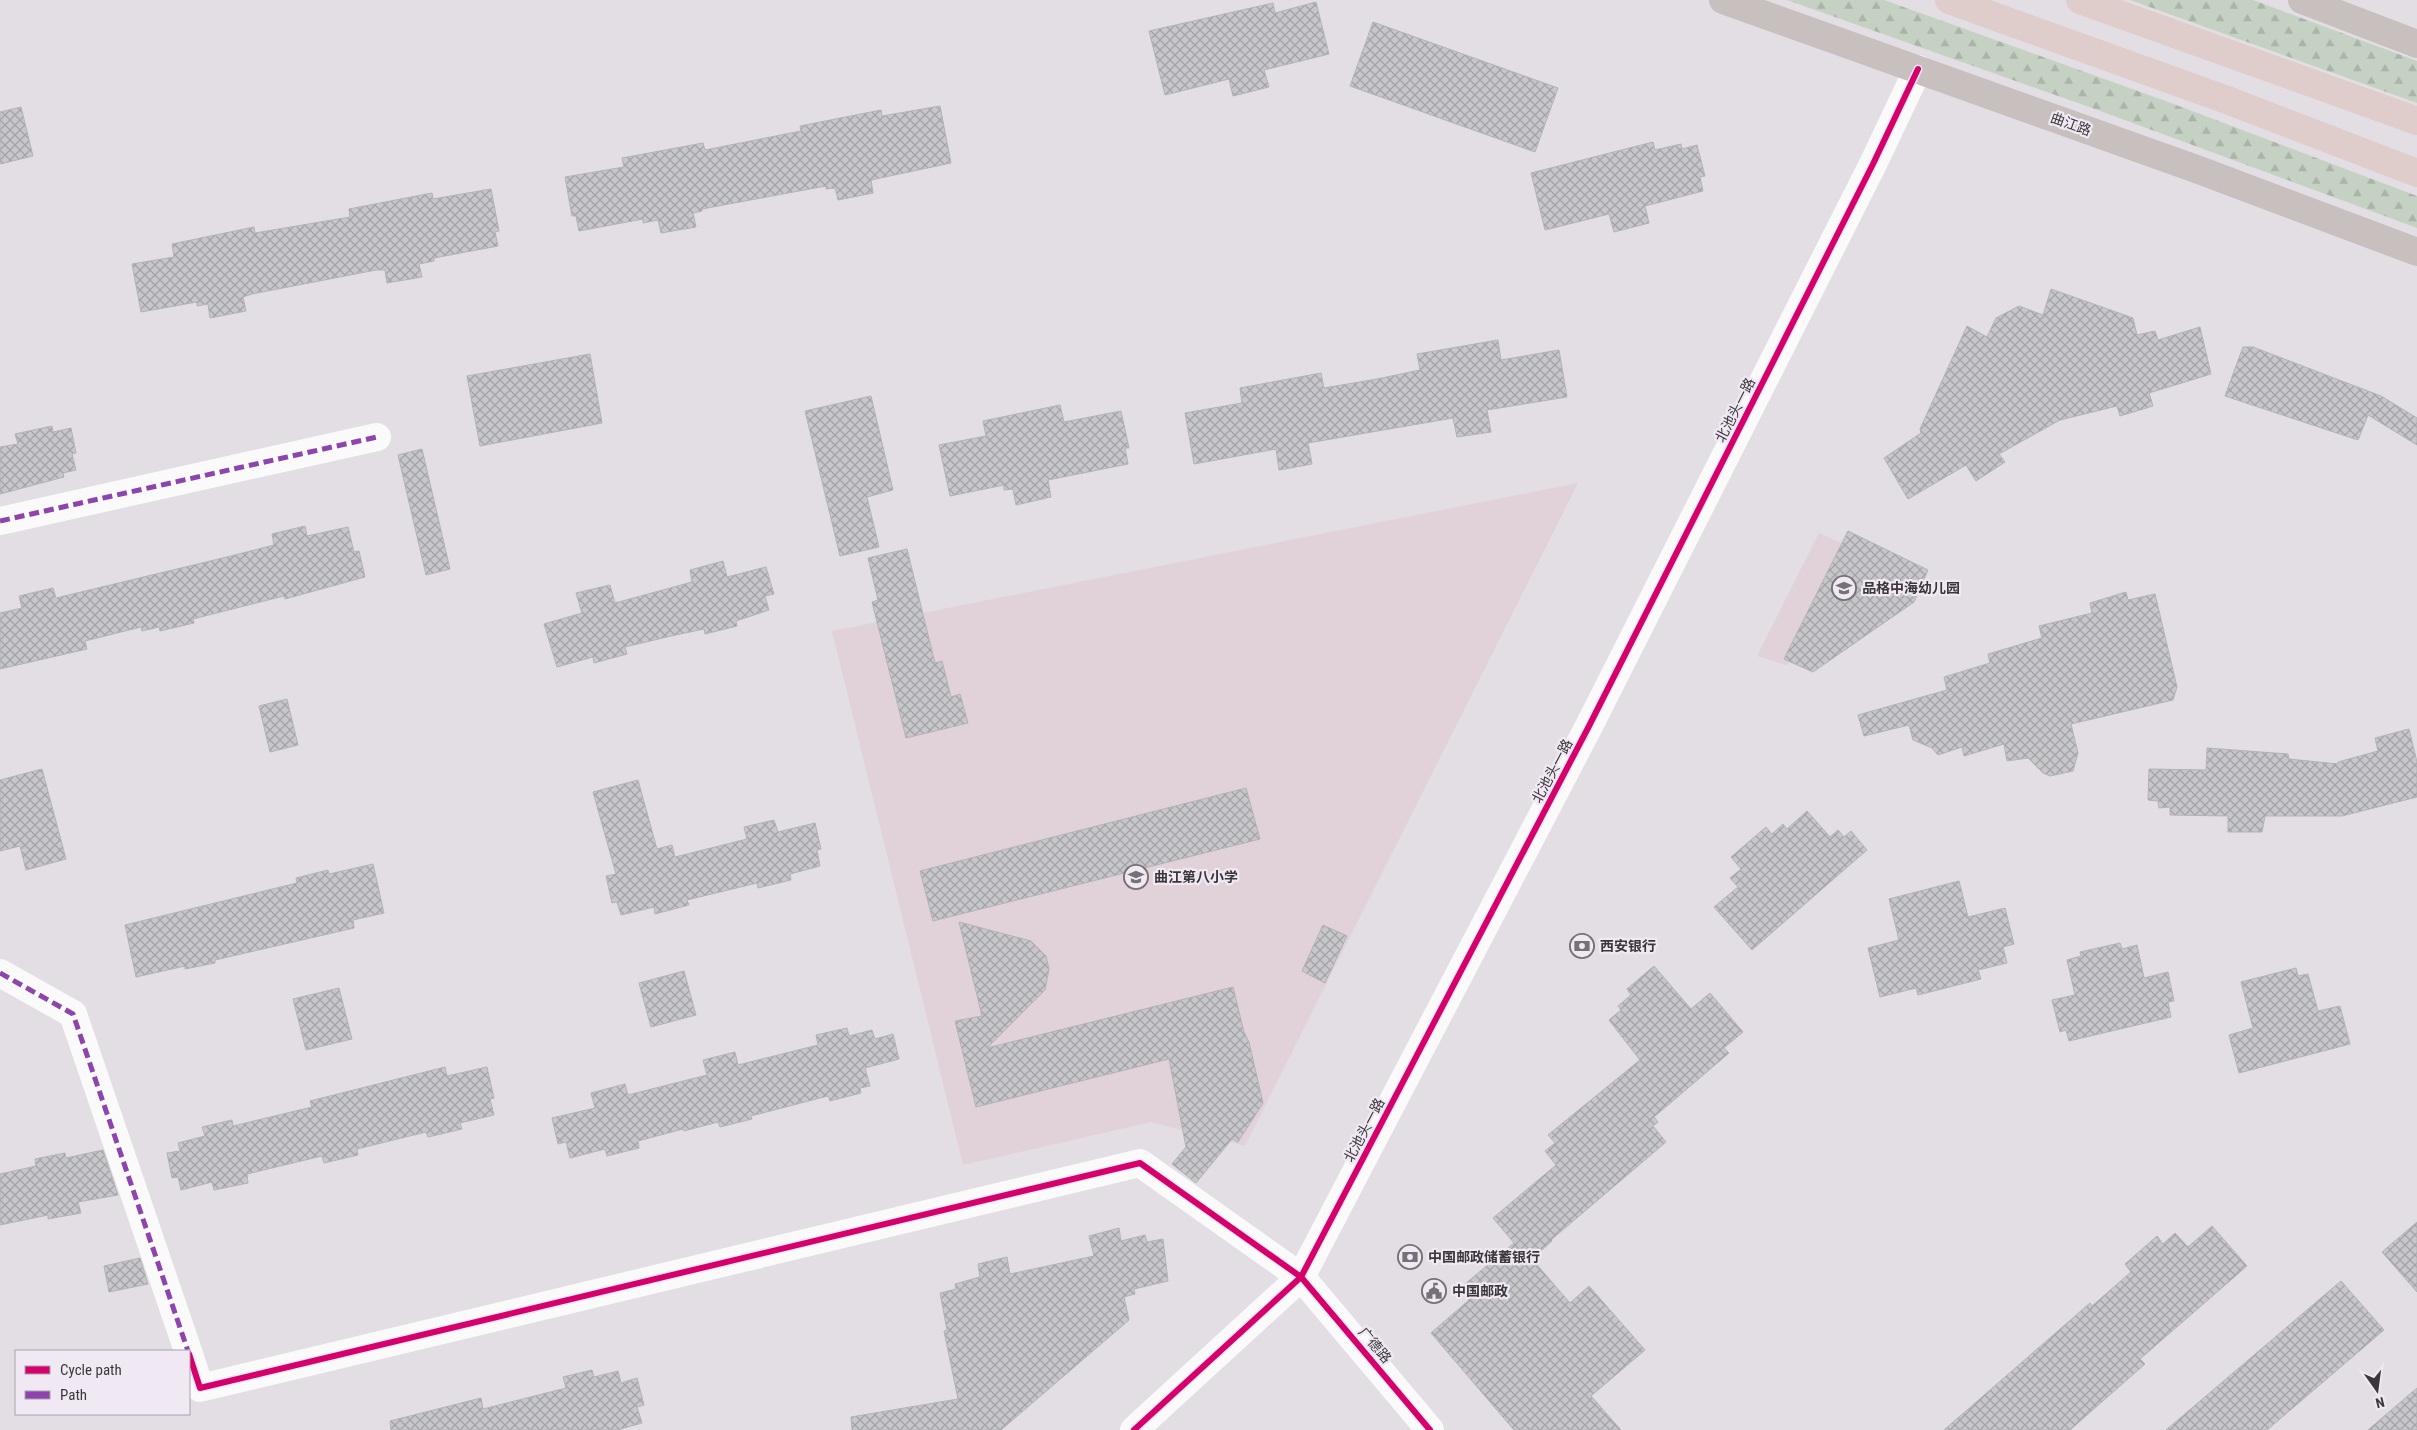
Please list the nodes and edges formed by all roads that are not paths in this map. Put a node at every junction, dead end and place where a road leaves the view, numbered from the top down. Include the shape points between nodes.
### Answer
1 (1723, 0) edge
2 (1949, 0) edge
3 (2080, 0) edge
4 (2302, 0) edge
5 (2417, 44) edge
6 (1918, 69) junction
7 (2417, 121) edge
8 (2417, 173) edge
9 (2417, 252) edge
10 (377, 437) dead end
11 (0, 522) edge
12 (0, 973) edge
13 (1301, 1277) junction
14 (187, 1350) edge
15 (190, 1359) edge
16 (1134, 1430) edge
17 (1430, 1430) edge

1 - 6 main road, 曲江路
2 - 8 highway
3 - 7 highway
4 - 5 main road
6 - 9 main road, 曲江路
6 - 13 street, 北池头一路 via 1588,728
10 - 11 street
12 - 14 street via 73,1014
13 - 15 street, 广德路 via 1140,1163 200,1388
13 - 16 street, 北池头一路
13 - 17 street, 广德路

